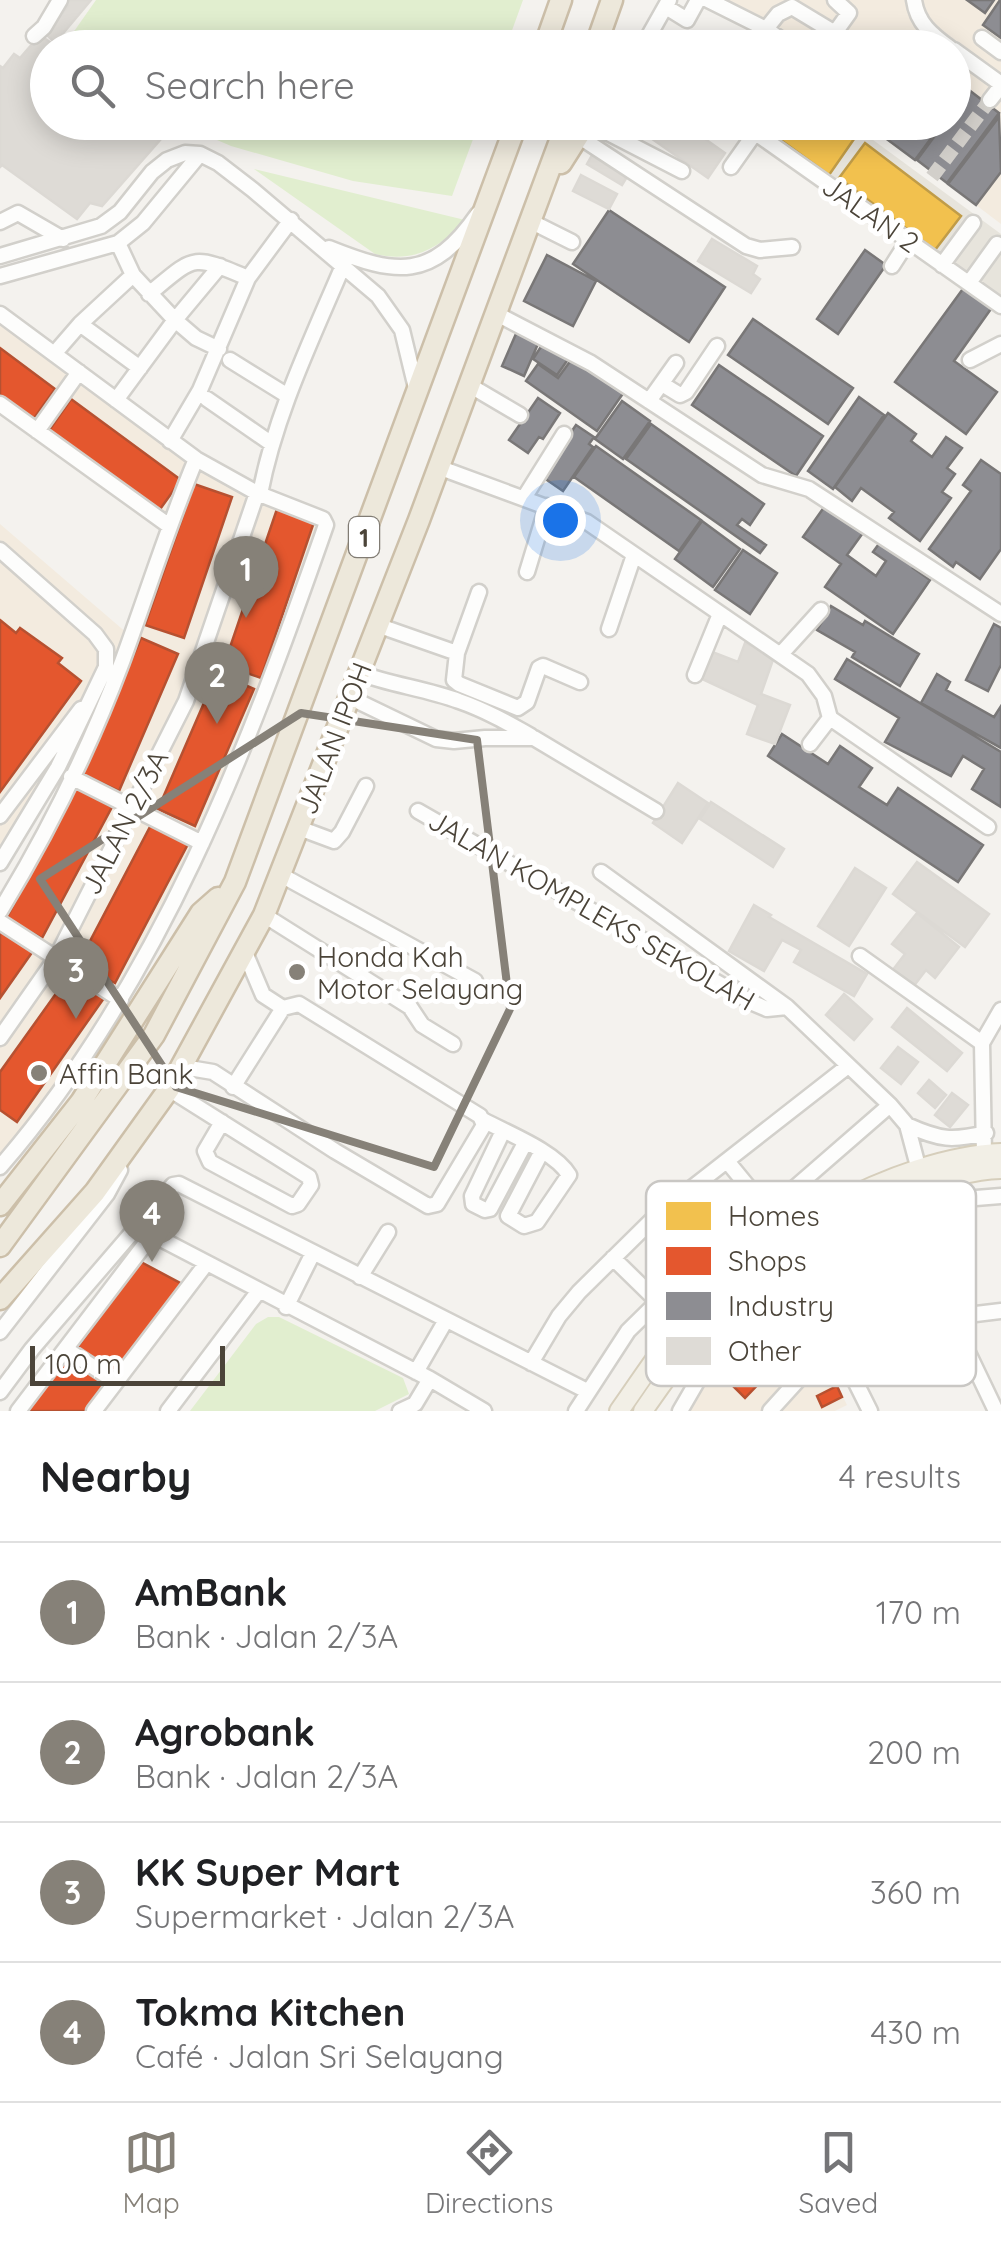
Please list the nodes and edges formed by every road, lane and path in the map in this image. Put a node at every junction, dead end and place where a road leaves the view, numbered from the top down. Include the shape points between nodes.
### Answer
1 (60, 0) edge
2 (562, 0) edge
3 (612, 0) edge
4 (698, 0) edge
5 (708, 0) edge
6 (835, 0) edge
7 (914, 0) edge
8 (668, 3) edge
9 (734, 5) edge
10 (766, 29) joint
11 (42, 30) edge
12 (551, 30) edge
13 (603, 30) edge
14 (652, 30) edge
15 (830, 30) edge
16 (837, 30) edge
17 (927, 30) edge
18 (982, 38) dead end
19 (1001, 52) edge
20 (971, 63) edge
21 (1001, 85) edge
22 (990, 100) tunnel mouth
23 (511, 140) edge
24 (572, 140) edge
25 (600, 140) edge
26 (612, 140) edge
27 (750, 140) edge
28 (765, 140) edge
29 (200, 154) junction
30 (731, 167) dead end
31 (682, 171) dead end
32 (492, 192) junction
33 (291, 220) junction
34 (530, 220) junction
35 (0, 222) edge
36 (973, 223) dead end
37 (64, 239) junction
38 (908, 241) junction
39 (572, 242) dead end
40 (118, 243) junction
41 (997, 244) dead end
42 (323, 246) junction
43 (792, 247) dead end
44 (0, 256) edge
45 (942, 264) junction
46 (220, 266) junction
47 (892, 266) dead end
48 (342, 268) junction
49 (133, 275) junction
50 (0, 276) edge
51 (248, 278) junction
52 (968, 283) junction
53 (149, 294) junction
54 (998, 299) edge
55 (495, 313) junction
56 (0, 314) edge
57 (175, 320) junction
58 (80, 324) junction
59 (1001, 344) edge
60 (717, 346) dead end
61 (54, 354) junction
62 (224, 354) junction
63 (970, 360) dead end
64 (676, 363) dead end
65 (140, 368) junction
66 (79, 372) junction
67 (662, 384) junction
68 (468, 385) junction
69 (418, 393) junction
70 (288, 396) junction
71 (207, 398) dead end
72 (116, 400) junction
73 (650, 401) junction
74 (0, 404) edge
75 (520, 415) dead end
76 (37, 431) junction
77 (564, 434) dead end
78 (170, 441) junction
79 (272, 444) junction
80 (196, 459) junction
81 (438, 467) junction
82 (259, 493) junction
83 (524, 498) junction
84 (547, 506) junction
85 (168, 525) junction
86 (1, 553) edge
87 (634, 555) junction
88 (527, 572) dead end
89 (479, 592) dead end
90 (820, 610) dead end
91 (720, 614) junction
92 (1001, 614) edge
93 (377, 625) junction
94 (610, 629) dead end
95 (458, 653) junction
96 (781, 654) junction
97 (359, 673) junction
98 (694, 675) dead end
99 (580, 682) dead end
100 (94, 693) junction
101 (349, 697) junction
102 (830, 718) junction
103 (534, 738) junction
104 (810, 744) dead end
105 (71, 777) junction
106 (366, 786) dead end
107 (132, 806) junction
108 (418, 811) dead end
109 (656, 811) dead end
110 (0, 816) edge
111 (988, 827) dead end
112 (299, 828) junction
113 (202, 842) junction
114 (0, 864) edge
115 (601, 872) dead end
116 (281, 875) junction
117 (235, 882) junction
118 (0, 911) edge
119 (264, 915) junction
120 (0, 922) edge
121 (244, 950) junction
122 (860, 956) dead end
123 (56, 958) junction
124 (476, 981) dead end
125 (121, 1000) junction
126 (787, 1006) junction
127 (283, 1008) junction
128 (1001, 1010) edge
129 (0, 1038) edge
130 (982, 1043) junction
131 (452, 1044) dead end
132 (848, 1066) junction
133 (183, 1068) junction
134 (234, 1088) junction
135 (169, 1089) junction
136 (890, 1105) junction
137 (149, 1116) junction
138 (484, 1120) junction
139 (222, 1122) junction
140 (907, 1125) junction
141 (503, 1130) junction
142 (986, 1133) junction
143 (525, 1143) junction
144 (542, 1151) junction
145 (992, 1154) edge
146 (727, 1160) junction
147 (0, 1167) edge
148 (1001, 1169) edge
149 (919, 1170) junction
150 (700, 1181) edge
151 (744, 1181) edge
152 (803, 1181) edge
153 (894, 1181) edge
154 (942, 1181) edge
155 (1001, 1196) edge
156 (976, 1199) edge
157 (0, 1205) edge
158 (136, 1226) junction
159 (646, 1226) edge
160 (388, 1232) dead end
161 (152, 1235) junction
162 (0, 1246) edge
163 (313, 1253) junction
164 (613, 1258) junction
165 (206, 1264) junction
166 (360, 1277) junction
167 (646, 1290) edge
168 (258, 1292) junction
169 (0, 1300) edge
170 (286, 1306) junction
171 (1001, 1310) edge
172 (646, 1314) edge
173 (976, 1314) edge
174 (446, 1320) junction
175 (0, 1332) edge
176 (66, 1349) junction
177 (531, 1363) junction
178 (976, 1368) edge
179 (646, 1374) edge
180 (423, 1376) junction
181 (116, 1382) junction
182 (660, 1386) edge
183 (695, 1386) edge
184 (793, 1386) edge
185 (858, 1386) edge
186 (587, 1391) junction
187 (0, 1392) edge
188 (18, 1411) edge
189 (94, 1411) edge
190 (168, 1411) edge
191 (400, 1411) edge
192 (484, 1411) edge
193 (576, 1411) edge
194 (619, 1411) edge
195 (644, 1411) edge
196 (680, 1411) edge
197 (770, 1411) edge
198 (870, 1411) edge
199 (996, 1411) edge

1 - 11 street
2 - 12 highway
3 - 13 highway
4 - 8 street via 687,20
5 - 9 street
6 - 16 street via 849,13
7 - 17 street
8 - 14 street
9 - 10 street
10 - 15 street via 792,7
18 - 19 street
20 - 21 street
21 - 22 street
23 - 32 highway, JALAN IPOH / 1
24 - 34 highway, JALAN IPOH / 1
25 - 43 street via 752,249
26 - 31 street
27 - 30 street
28 - 38 street, JALAN 2
29 - 33 street
29 - 37 street via 167,160 120,212
29 - 40 street
32 - 42 street via 452,245 416,267 370,264
32 - 69 highway, JALAN IPOH / 1
33 - 42 street
33 - 51 street
34 - 39 street
34 - 55 highway, JALAN IPOH / 1
35 - 37 street via 18,213
36 - 45 street
37 - 44 street
38 - 45 street, JALAN 2
38 - 47 street
40 - 49 street
40 - 50 street
41 - 52 street
42 - 48 street
45 - 52 street, JALAN 2
46 - 51 street
46 - 53 street via 193,260
46 - 57 street
48 - 69 street via 378,296 402,330
48 - 70 street, JALAN 2/3A
49 - 53 street
49 - 58 street
51 - 62 street
52 - 54 street, JALAN 2
53 - 57 street
55 - 68 highway, JALAN IPOH / 1
55 - 73 street
56 - 61 street
57 - 62 street
57 - 65 street
58 - 61 street
58 - 65 street
59 - 63 street
60 - 67 street via 686,392
61 - 66 street
62 - 70 street
62 - 78 street
64 - 67 street
65 - 72 street
66 - 72 street
66 - 76 street
67 - 73 street
68 - 75 street
68 - 81 highway, JALAN IPOH / 1
69 - 117 highway, JALAN IPOH / 1
70 - 79 street, JALAN 2/3A
71 - 79 street
72 - 78 street
73 - 92 street via 762,475 809,489
74 - 76 street
76 - 85 street
77 - 83 street
78 - 80 street
79 - 82 street, JALAN 2/3A
80 - 82 street
80 - 85 street
81 - 83 street
81 - 93 highway, JALAN IPOH / 1
82 - 107 street, JALAN 2/3A via 186,700
82 - 113 street via 324,519 326,526 270,686
83 - 84 street
84 - 87 street via 587,522
84 - 88 street
85 - 105 street via 120,667
86 - 100 street via 106,649
87 - 91 street
87 - 94 street
89 - 95 street
90 - 96 street
91 - 96 street
91 - 98 street
93 - 95 street
93 - 97 highway, JALAN IPOH / 1
95 - 99 street via 454,680 518,708 527,702 539,668
96 - 102 street via 808,674
97 - 101 highway, JALAN IPOH / 1
97 - 103 street via 456,700
100 - 110 street
100 - 114 street
101 - 103 street via 436,738
101 - 112 highway, JALAN IPOH / 1
102 - 104 street
102 - 111 street
103 - 109 street
105 - 107 street
105 - 118 street
106 - 112 street via 334,841
107 - 113 street
107 - 123 street, JALAN 2/3A
108 - 126 street, JALAN KOMPLEKS SEKOLAH via 767,1009
112 - 116 highway, JALAN IPOH / 1
113 - 125 street
115 - 126 street, JALAN KOMPLEKS SEKOLAH
116 - 119 highway, JALAN IPOH / 1
116 - 124 street
117 - 157 highway via 201,913 80,1102
117 - 162 highway, JALAN IPOH / 1 via 154,1035
119 - 121 highway, JALAN IPOH / 1
119 - 131 street via 410,1007 422,1025
120 - 123 street
121 - 127 street via 264,995
121 - 133 highway, JALAN IPOH / 1
122 - 130 street
123 - 125 street
123 - 129 street, JALAN 2/3A
125 - 147 street
126 - 132 street, JALAN KOMPLEKS SEKOLAH
127 - 134 street
127 - 138 street via 299,1004 321,1015
128 - 130 street
130 - 142 street
132 - 136 street, JALAN KOMPLEKS SEKOLAH
132 - 146 street
133 - 134 street via 213,1072
133 - 135 highway, JALAN IPOH / 1
134 - 138 street via 428,1206 437,1204
135 - 137 highway, JALAN IPOH / 1
135 - 139 street
136 - 140 street, JALAN KOMPLEKS SEKOLAH
136 - 152 street
137 - 169 highway, JALAN IPOH / 1 via 96,1192
137 - 175 street via 107,1194
138 - 141 street
139 - 139 street via 309,1177 298,1204 210,1162 205,1152
140 - 142 street via 954,1141
140 - 149 street, JALAN KOMPLEKS SEKOLAH
141 - 143 street
141 - 143 street via 473,1204 490,1208
142 - 145 street
143 - 144 street
144 - 144 street via 569,1175 537,1222 524,1226 508,1216
145 - 149 main road
146 - 150 street
146 - 151 street
148 - 154 main road
149 - 153 main road
155 - 156 street
158 - 161 street
158 - 163 street via 179,1184
158 - 187 street
159 - 164 street
160 - 166 street
161 - 165 street
161 - 176 street
163 - 166 street
163 - 170 street
164 - 167 street
164 - 177 street via 559,1316
165 - 168 street
165 - 181 street
166 - 174 street
168 - 170 street
168 - 190 street
170 - 180 street
171 - 173 street
172 - 186 street
174 - 177 street
174 - 180 street
176 - 181 street
176 - 188 street
177 - 186 street
178 - 199 street
179 - 194 main road
180 - 191 street via 415,1404
180 - 192 street
181 - 189 street
182 - 195 main road
183 - 196 street
184 - 197 street
185 - 198 street
186 - 193 street

